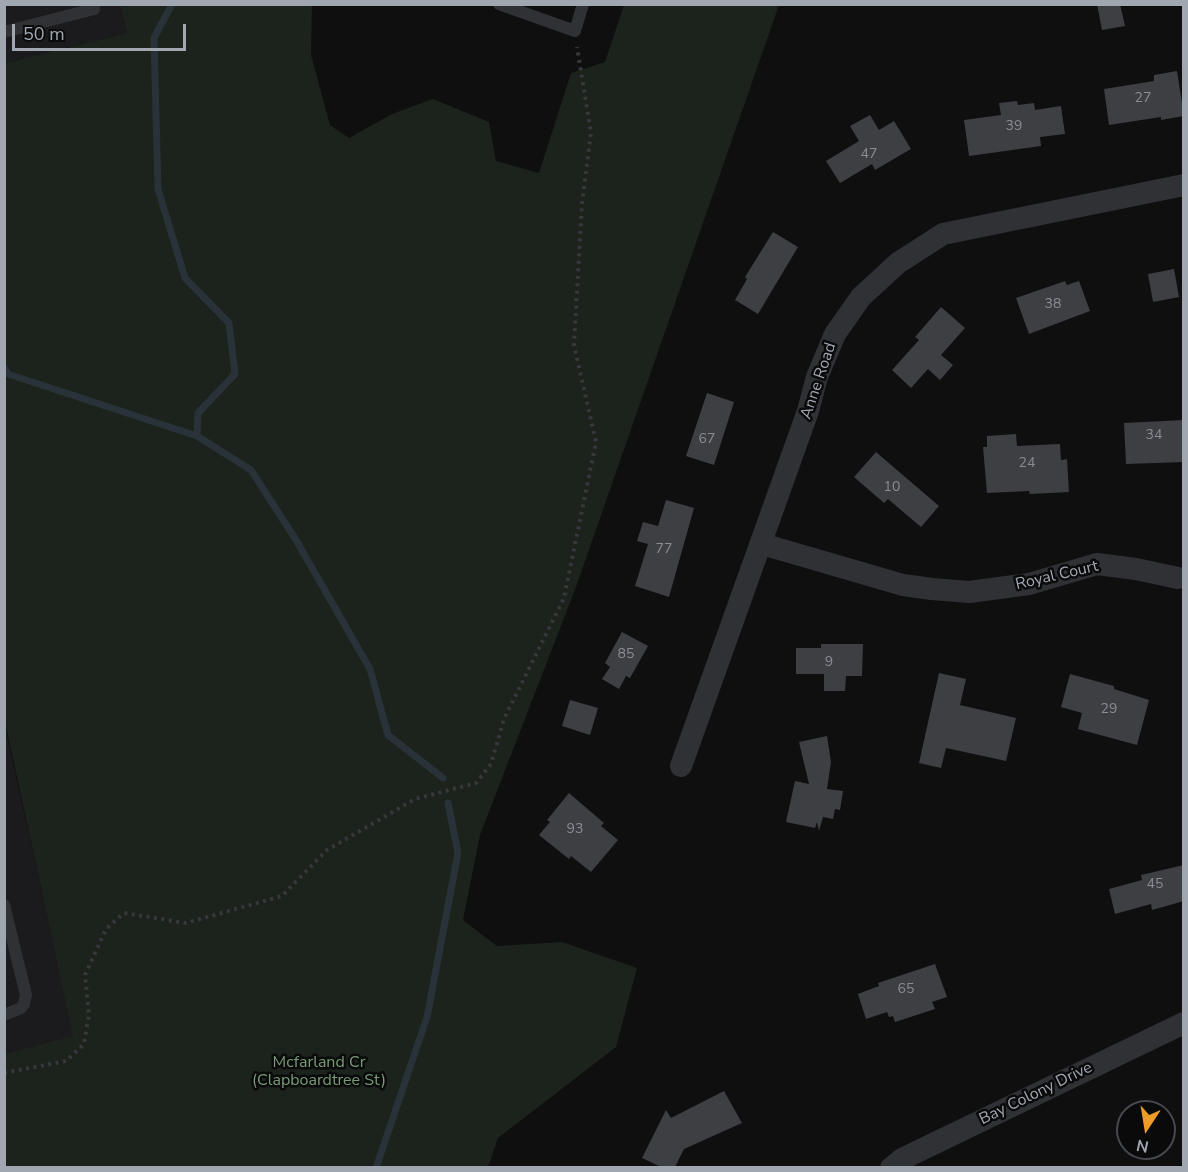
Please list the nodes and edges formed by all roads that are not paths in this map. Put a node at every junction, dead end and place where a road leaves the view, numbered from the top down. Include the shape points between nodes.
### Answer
1 (93, 4) edge
2 (499, 4) edge
3 (583, 4) edge
4 (4, 32) edge
5 (1184, 185) edge
6 (762, 544) junction
7 (1178, 578) dead end
8 (681, 766) dead end
9 (4, 905) edge
10 (4, 1015) edge
11 (1184, 1023) edge
12 (891, 1167) edge

1 - 4 lane via 94,9
2 - 3 lane via 574,31
5 - 6 street, Anne Road via 943,234 898,263 861,297 835,334
6 - 7 street, Royal Court via 903,585 969,592 1029,584 1097,564
6 - 8 street, Anne Road
9 - 10 lane via 26,995 21,1008
11 - 12 street, Bay Colony Drive

